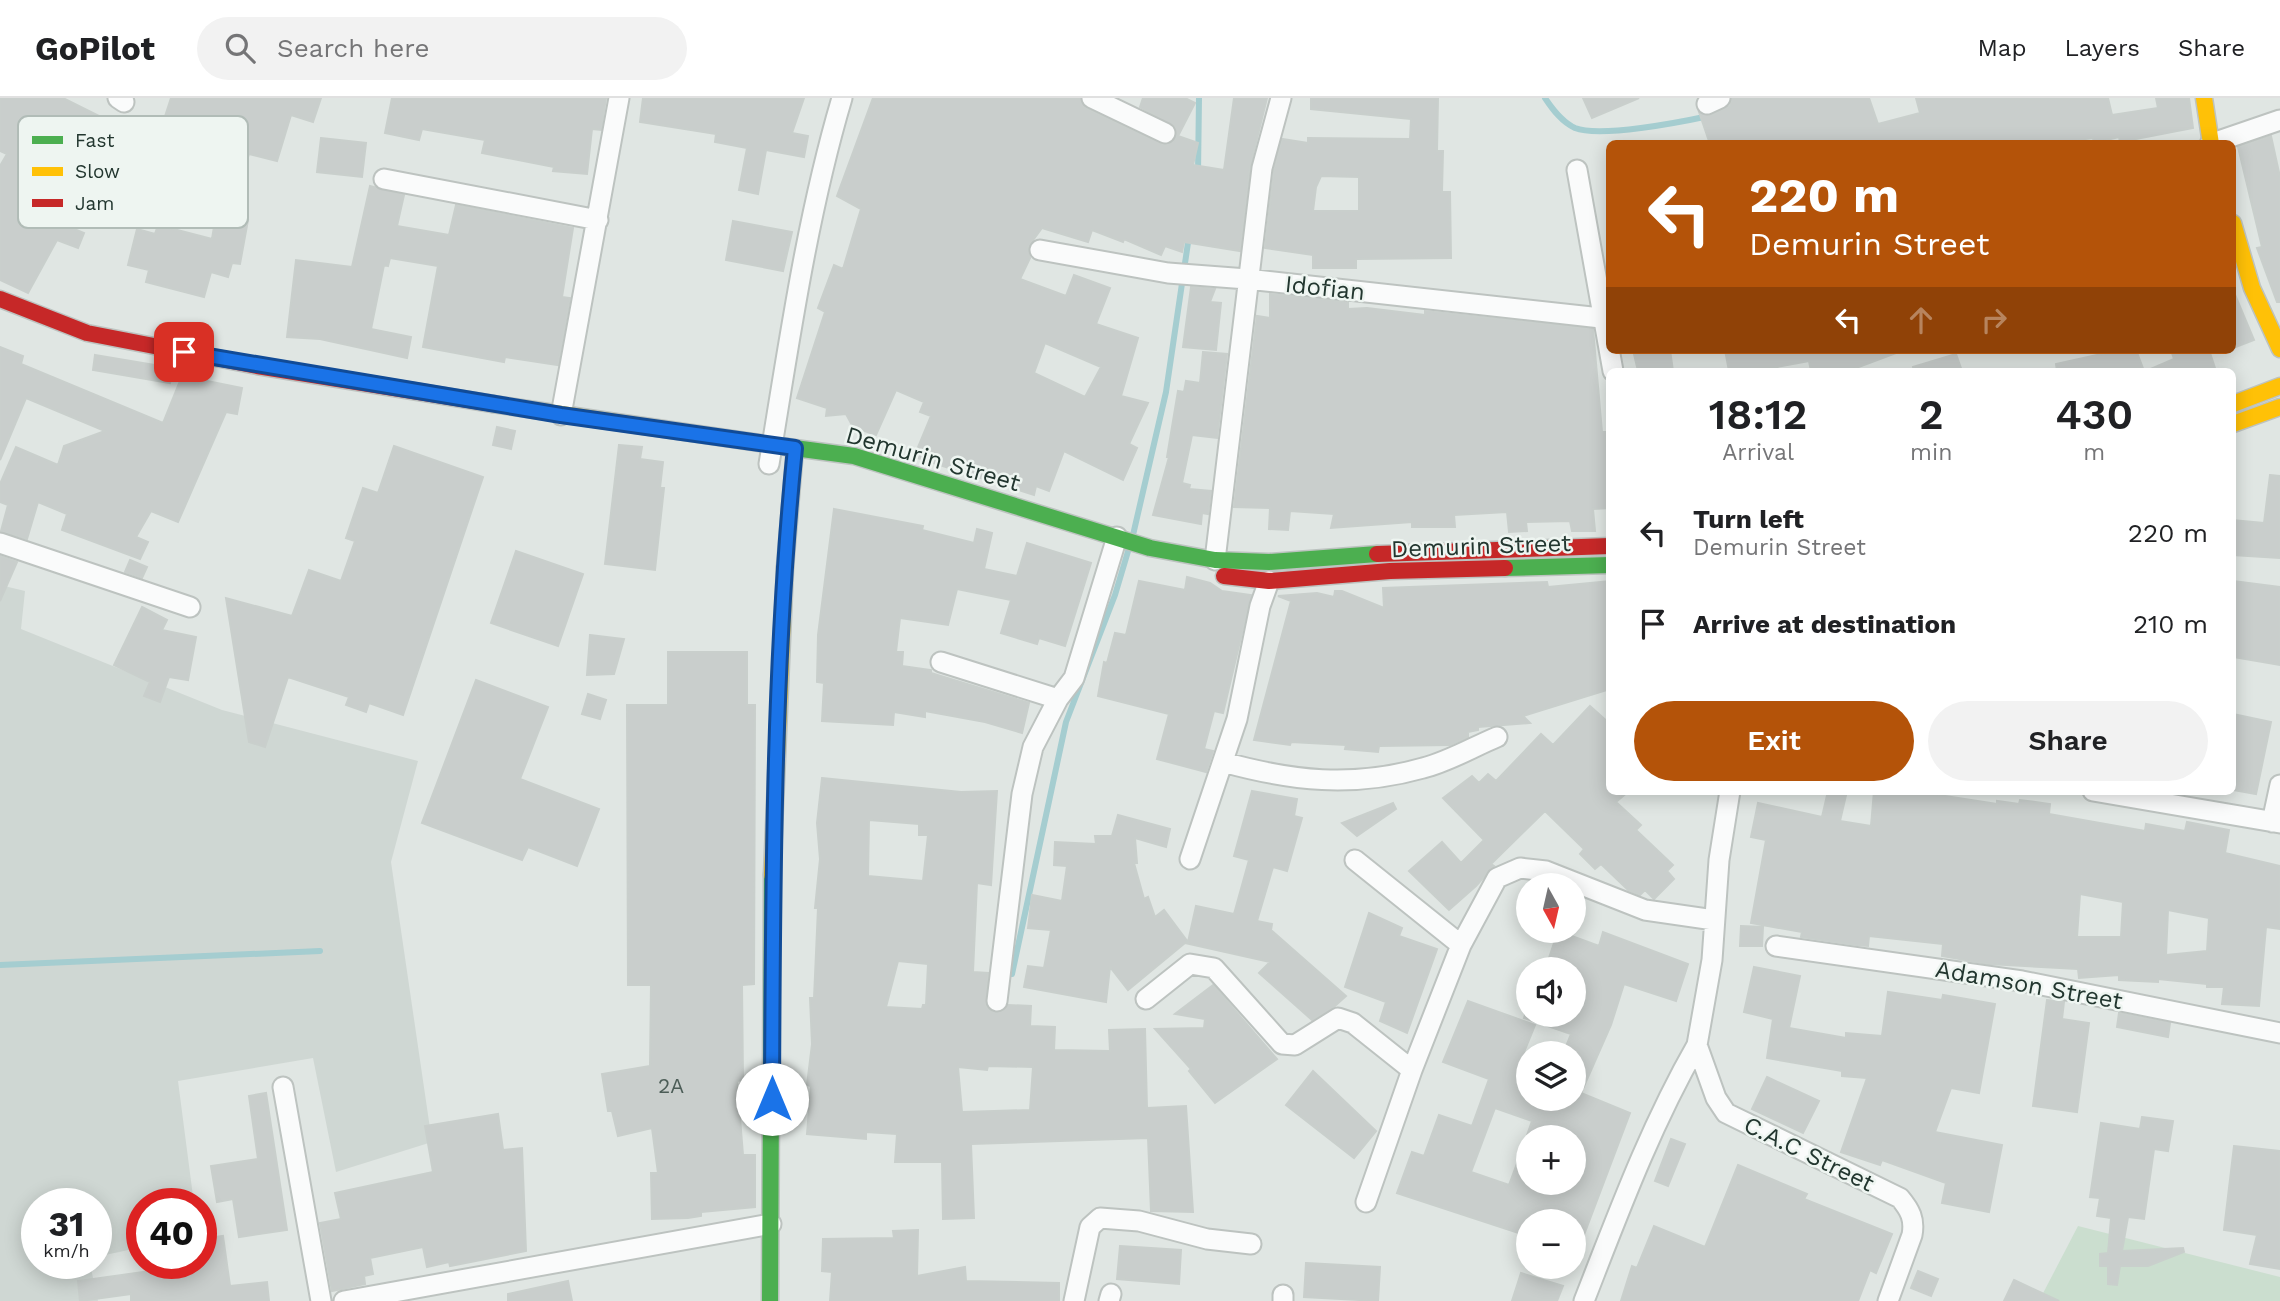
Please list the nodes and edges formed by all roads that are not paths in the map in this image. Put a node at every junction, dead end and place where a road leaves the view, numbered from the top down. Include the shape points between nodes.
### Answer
1 (619, 98) edge
2 (842, 98) edge
3 (1092, 98) edge
4 (1281, 98) edge
5 (2204, 98) edge
6 (2280, 120) edge
7 (1166, 133) dead end
8 (2210, 140) edge
9 (2219, 140) edge
10 (1577, 170) dead end
11 (384, 179) dead end
12 (598, 220) junction
13 (2236, 233) edge
14 (1040, 250) dead end
15 (1247, 279) junction
16 (0, 299) edge
17 (1606, 319) edge
18 (2280, 349) edge
19 (2280, 386) edge
20 (318, 393) dead end
21 (2236, 403) edge
22 (2280, 407) edge
23 (424, 410) dead end
24 (561, 415) junction
25 (2236, 423) edge
26 (795, 448) junction
27 (766, 457) junction
28 (799, 466) junction
29 (885, 483) dead end
30 (944, 502) dead end
31 (0, 543) edge
32 (1606, 546) edge
33 (1118, 550) junction
34 (1215, 560) junction
35 (1606, 565) edge
36 (1186, 572) dead end
37 (1269, 581) junction
38 (190, 607) dead end
39 (941, 662) dead end
40 (1058, 699) junction
41 (1497, 737) dead end
42 (1223, 762) junction
43 (2280, 785) edge
44 (1730, 795) edge
45 (2117, 795) edge
46 (2276, 822) edge
47 (1190, 859) dead end
48 (1355, 860) dead end
49 (1714, 920) junction
50 (1461, 945) junction
51 (1776, 946) dead end
52 (1146, 999) dead end
53 (997, 1001) dead end
54 (2280, 1032) edge
55 (1697, 1045) junction
56 (1412, 1070) junction
57 (283, 1087) dead end
58 (1366, 1202) dead end
59 (771, 1224) junction
60 (1251, 1244) dead end
61 (321, 1301) edge
62 (344, 1301) edge
63 (770, 1301) edge
64 (1073, 1301) edge
65 (1584, 1301) edge
66 (1888, 1301) edge

1 - 12 street
2 - 27 street
3 - 7 street
4 - 15 street via 1262,168
5 - 8 street
6 - 9 street
10 - 17 street
11 - 12 street
12 - 24 street
13 - 18 street via 2252,288
14 - 15 street, Idofian via 1168,273
15 - 17 street, Idofian
15 - 34 street
16 - 24 street, Demurin Street via 88,333 257,366
19 - 21 street
20 - 23 street
22 - 25 street
24 - 27 street, Demurin Street
26 - 27 street, Demurin Street
26 - 28 street
26 - 33 street, Demurin Street via 854,456
27 - 28 street, Demurin Street
28 - 59 street via 785,543 777,715
29 - 30 street, Demurin Street
31 - 38 street
32 - 34 street, Demurin Street via 1269,562
33 - 34 street, Demurin Street via 1150,548
33 - 40 street via 1074,678
35 - 37 street, Demurin Street
36 - 37 street, Demurin Street
37 - 42 street
39 - 40 street
40 - 53 street via 1033,747 1022,794
41 - 42 street via 1424,768 1340,780 1306,781
42 - 47 street
43 - 46 street
44 - 49 street
45 - 46 street
48 - 50 street
49 - 50 street via 1645,910 1546,871 1520,868 1497,878
49 - 55 street via 1706,1007
50 - 56 street
51 - 54 street, Adamson Street via 2022,981
52 - 56 street via 1190,964 1214,968 1282,1044 1296,1045 1338,1018 1353,1023
55 - 65 street via 1648,1137
55 - 66 street, C.A.C Street via 1726,1113 1900,1198 1910,1209 1912,1235
56 - 58 street
57 - 61 street
59 - 62 street
59 - 63 street
60 - 64 street via 1207,1239 1139,1221 1100,1219 1090,1227

